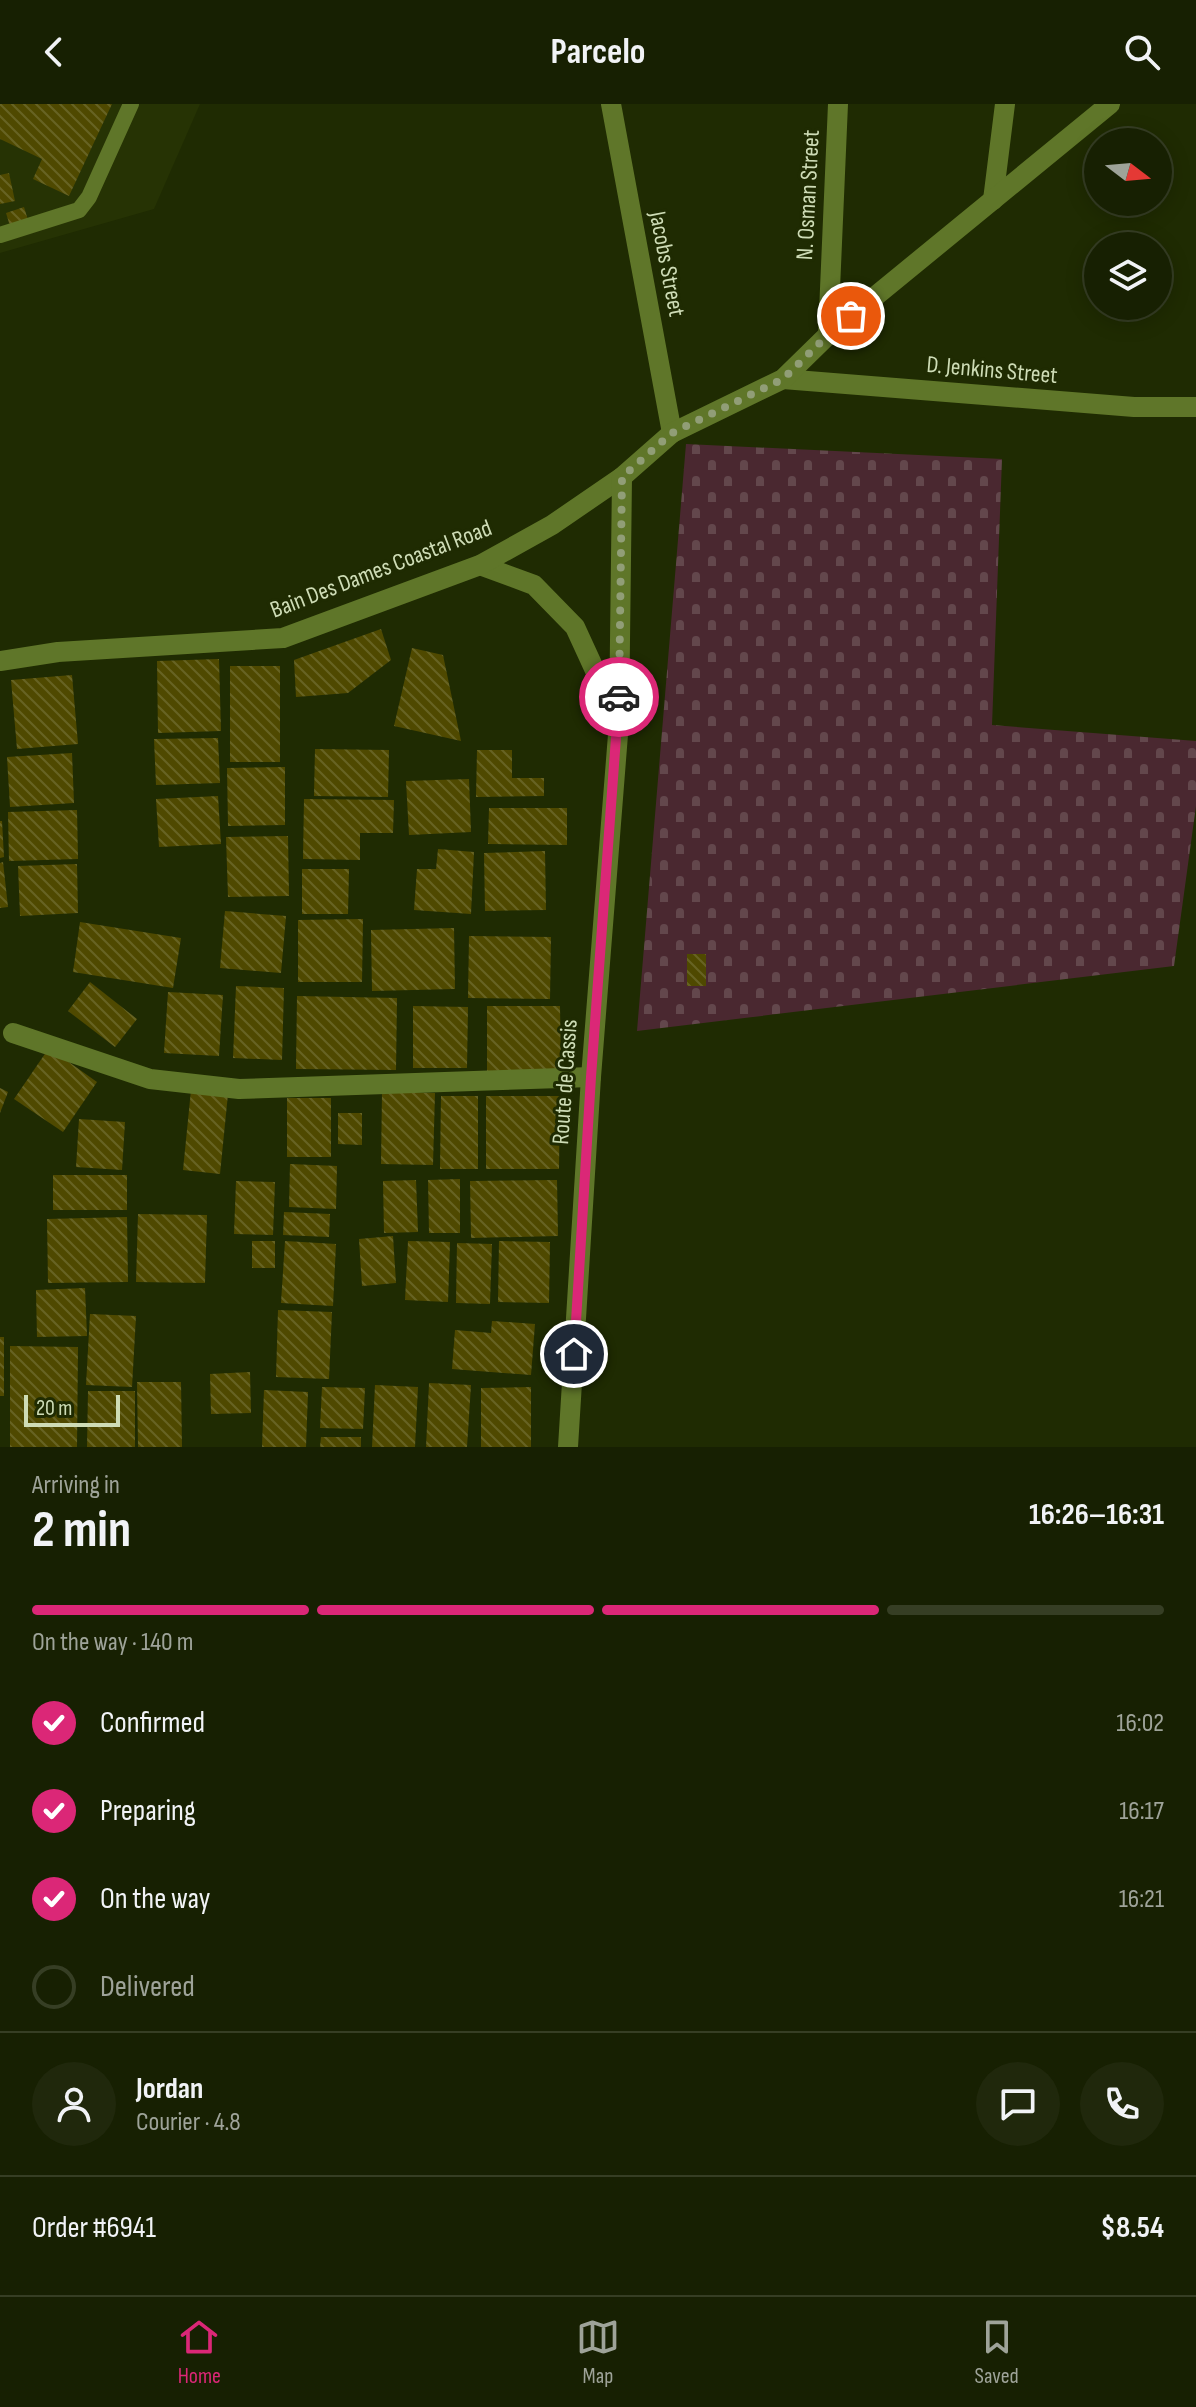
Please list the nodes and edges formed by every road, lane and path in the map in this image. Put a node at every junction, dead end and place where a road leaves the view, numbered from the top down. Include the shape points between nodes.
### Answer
1 (131, 104) edge
2 (611, 104) edge
3 (838, 104) edge
4 (1005, 104) edge
5 (1110, 104) edge
6 (993, 200) junction
7 (0, 235) edge
8 (828, 335) junction
9 (783, 379) junction
10 (1196, 407) edge
11 (672, 433) junction
12 (622, 477) junction
13 (480, 565) junction
14 (0, 661) edge
15 (619, 722) junction
16 (13, 1033) dead end
17 (591, 1077) junction
18 (568, 1447) edge

1 - 7 lane via 79,210
2 - 11 street, Jacobs Street
3 - 8 street, N. Osman Street
4 - 6 street
5 - 6 street, Bain Des Dames Coastal Road
6 - 8 street, Bain Des Dames Coastal Road
8 - 9 street, Bain Des Dames Coastal Road
9 - 10 street, D. Jenkins Street via 1134,407
9 - 11 street, Bain Des Dames Coastal Road
11 - 12 street, Bain Des Dames Coastal Road
12 - 13 street, Bain Des Dames Coastal Road
12 - 15 street, Route de Cassis
13 - 14 street, Bain Des Dames Coastal Road via 283,638 58,652
13 - 15 street via 534,585 575,627
15 - 17 street, Route de Cassis
16 - 17 street via 150,1079 239,1089
17 - 18 street, Route de Cassis

